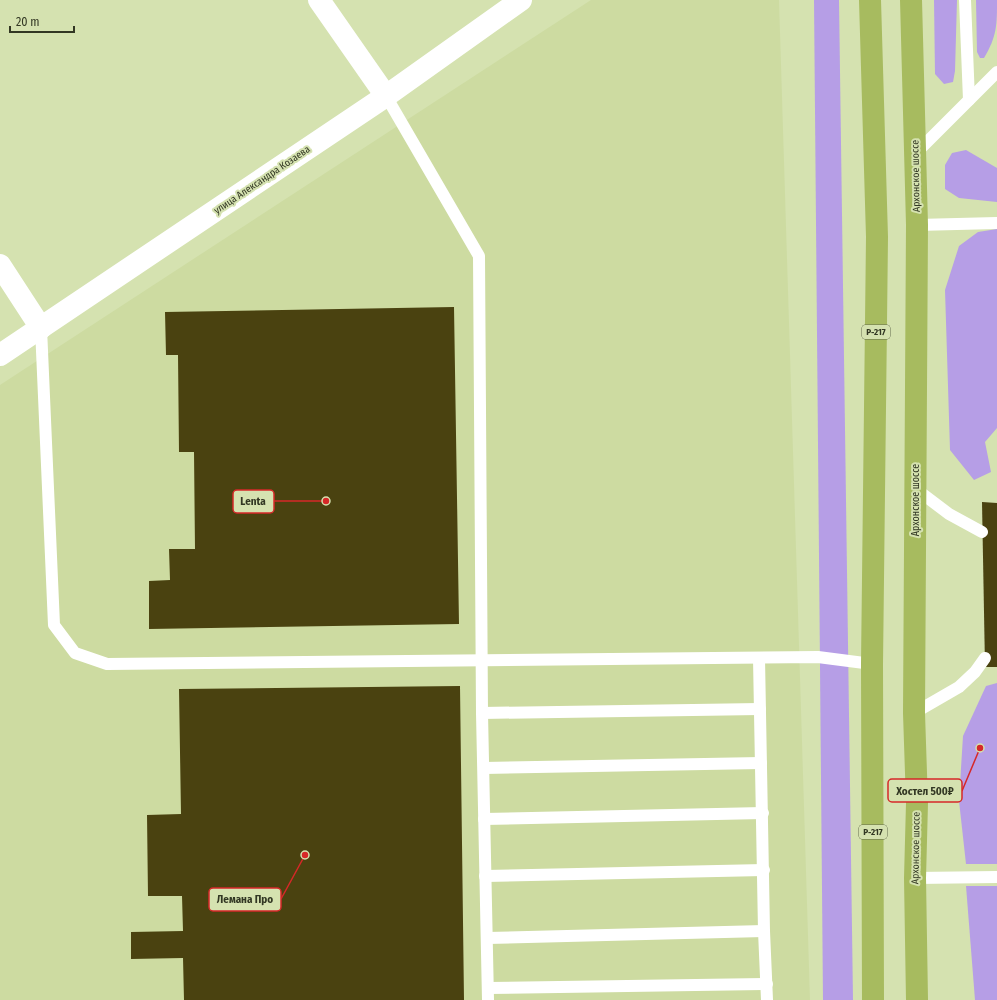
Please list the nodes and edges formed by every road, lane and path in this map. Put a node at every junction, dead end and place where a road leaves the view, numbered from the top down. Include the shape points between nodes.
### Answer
1 (319, 0) edge
2 (521, 0) edge
3 (870, 0) edge
4 (911, 0) edge
5 (965, 0) edge
6 (997, 72) edge
7 (386, 96) junction
8 (969, 100) junction
9 (916, 153) junction
10 (997, 224) edge
11 (917, 225) junction
12 (0, 265) edge
13 (41, 328) junction
14 (0, 355) edge
15 (916, 489) junction
16 (982, 532) dead end
17 (759, 658) junction
18 (984, 658) dead end
19 (481, 661) junction
20 (872, 664) junction
21 (760, 708) junction
22 (482, 713) junction
23 (914, 713) junction
24 (761, 763) junction
25 (484, 768) junction
26 (763, 813) junction
27 (484, 819) junction
28 (764, 870) junction
29 (485, 876) junction
30 (997, 877) edge
31 (915, 878) junction
32 (764, 931) junction
33 (487, 938) junction
34 (767, 984) junction
35 (488, 994) edge
36 (767, 1000) edge
37 (874, 1000) edge
38 (917, 1000) edge

1 - 7 street
2 - 7 street, улица Александра Козаева
3 - 20 highway, Р-217 via 877,237
4 - 9 highway, Архонское шоссе
5 - 8 lane
6 - 8 lane
7 - 13 street, улица Александра Козаева
7 - 19 lane via 479,256
8 - 9 lane
9 - 11 highway, Архонское шоссе
10 - 11 lane
11 - 15 highway, Архонское шоссе
12 - 13 street
13 - 14 street, улица Александра Козаева
13 - 19 lane via 54,625 75,653 107,664
15 - 16 lane via 949,514
15 - 23 highway, Архонское шоссе
17 - 19 lane
17 - 20 lane via 818,657
17 - 21 lane
18 - 23 lane via 975,672 959,687
19 - 22 lane
20 - 37 highway, Р-217
21 - 22 lane
21 - 24 lane
22 - 25 lane
23 - 31 highway, Архонское шоссе via 917,803
24 - 25 lane
24 - 26 lane
25 - 27 lane
26 - 27 lane
26 - 28 lane
27 - 29 lane
28 - 29 lane
28 - 32 lane
29 - 33 lane
30 - 31 lane
31 - 38 highway, Архонское шоссе
32 - 33 lane
32 - 34 lane
33 - 35 lane
34 - 35 lane
34 - 36 lane

